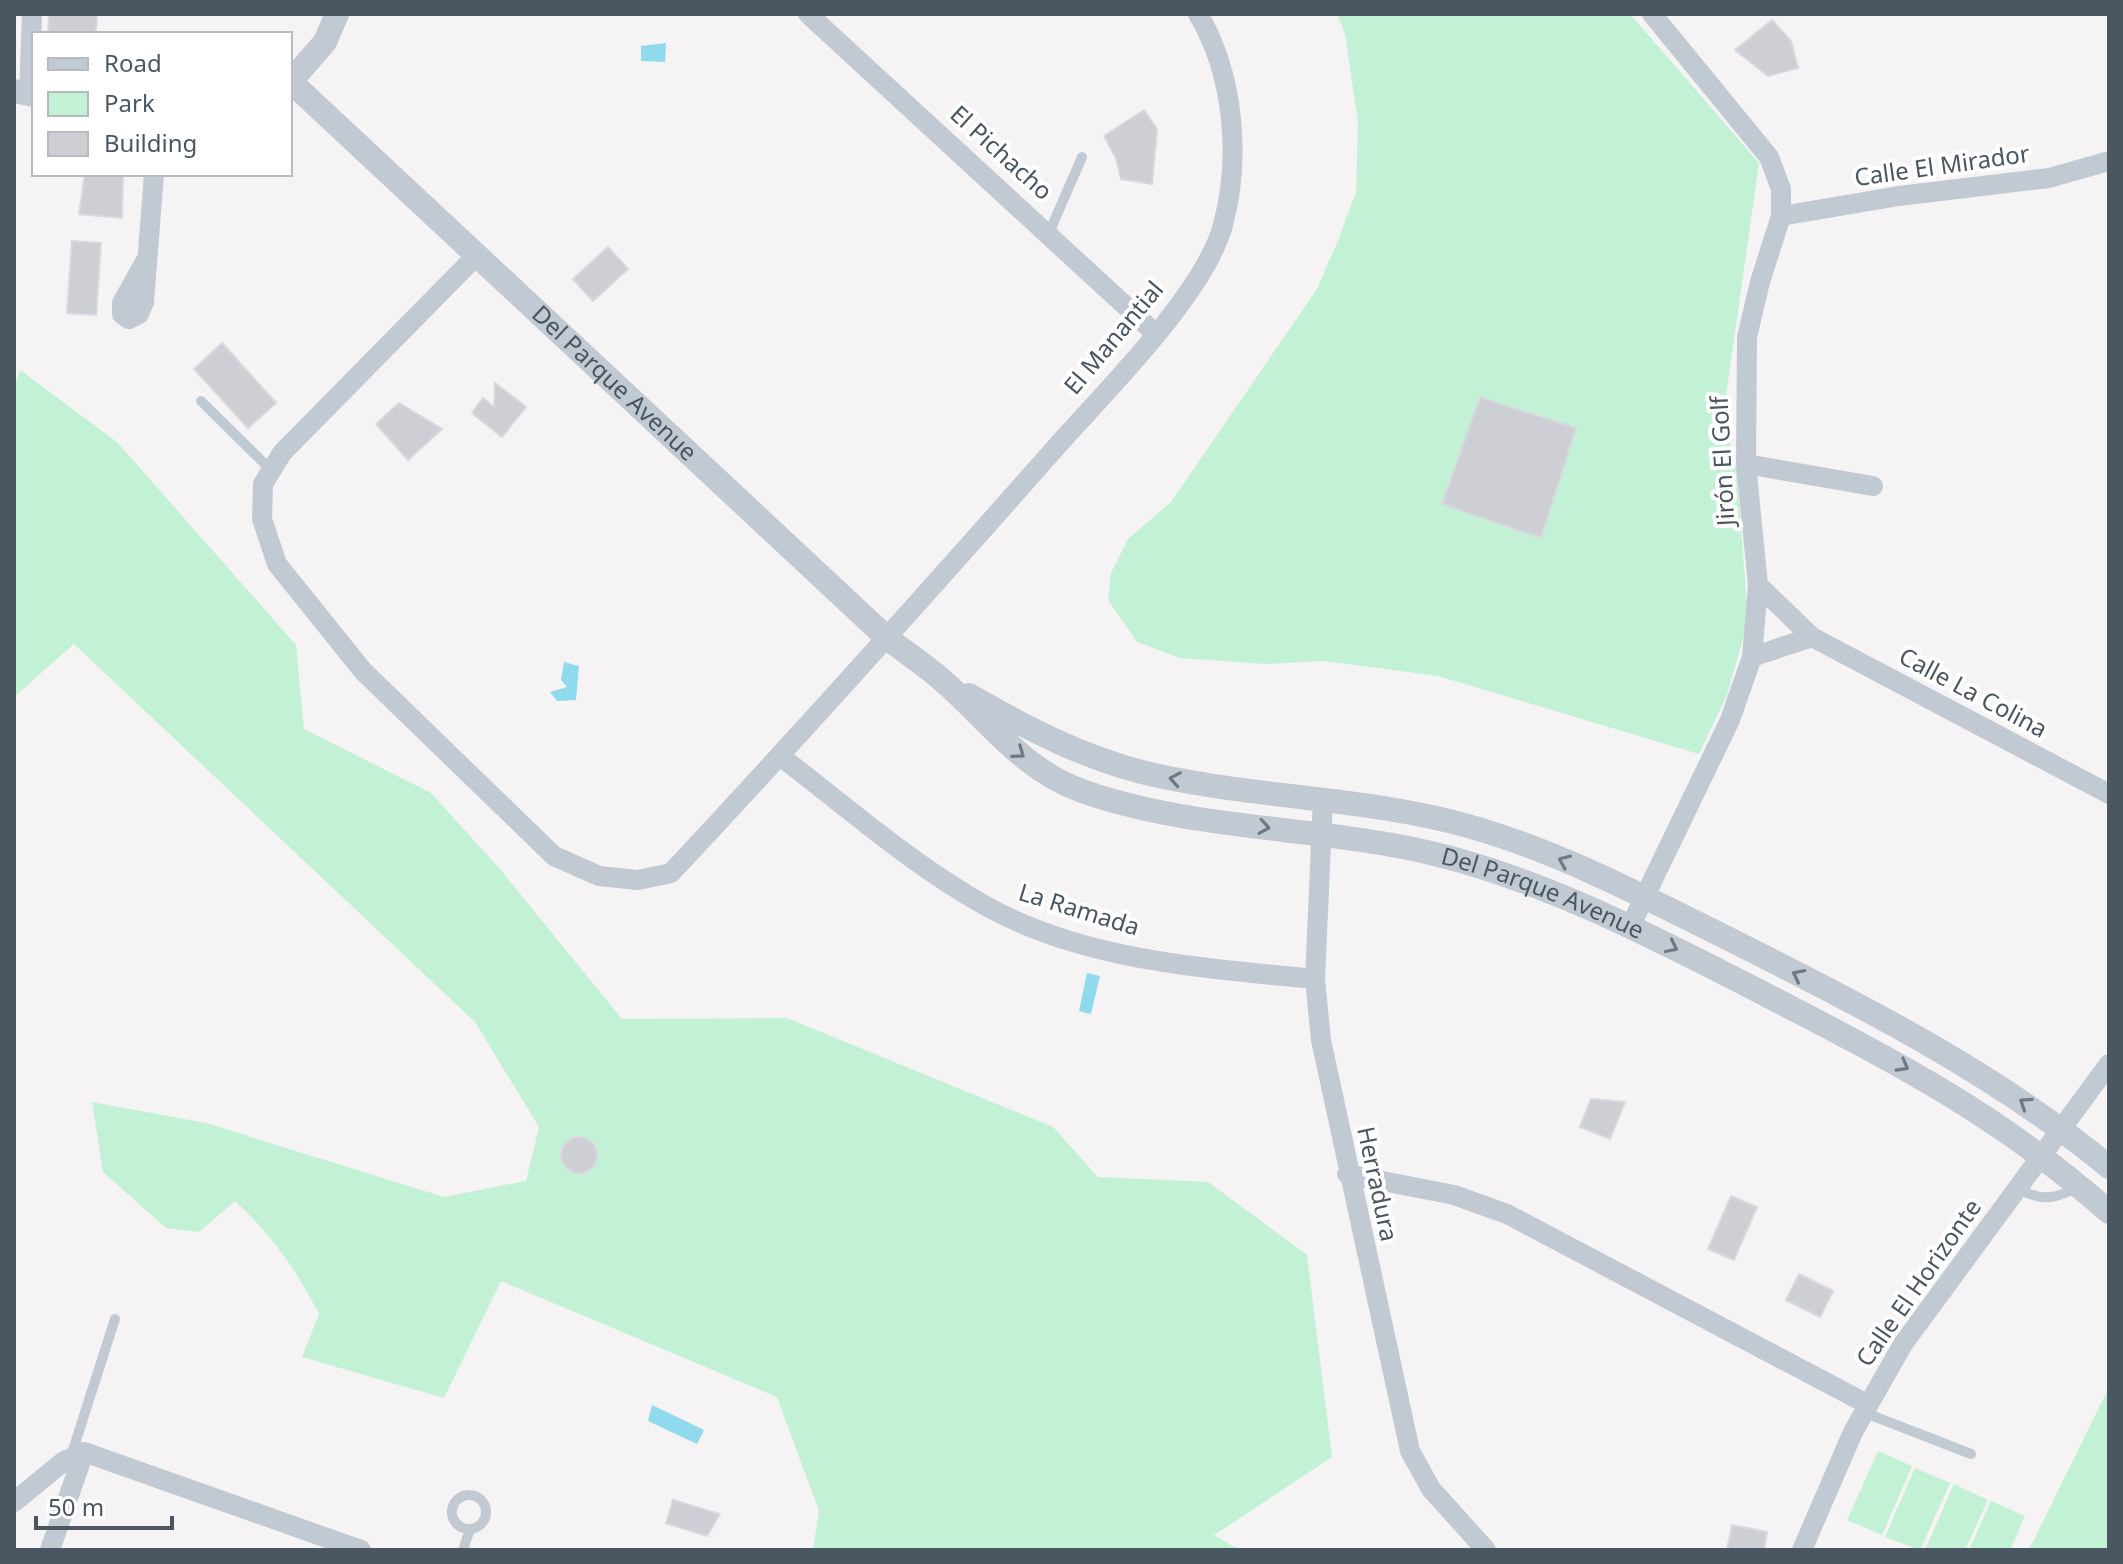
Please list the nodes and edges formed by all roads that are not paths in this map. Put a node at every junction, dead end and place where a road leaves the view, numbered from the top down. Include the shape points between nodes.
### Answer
1 (32, 14) edge
2 (337, 14) edge
3 (808, 14) edge
4 (1198, 14) edge
5 (1652, 14) edge
6 (292, 80) edge
7 (292, 84) edge
8 (26, 94) edge
9 (1082, 157) dead end
10 (2109, 161) edge
11 (154, 176) edge
12 (1781, 216) junction
13 (1049, 233) junction
14 (477, 255) junction
15 (145, 262) dead end
16 (1156, 334) junction
17 (201, 401) dead end
18 (1746, 464) junction
19 (271, 470) junction
20 (1873, 486) dead end
21 (1758, 585) junction
22 (1812, 637) junction
23 (887, 638) junction
24 (1752, 657) junction
25 (942, 680) junction
26 (780, 756) junction
27 (2109, 794) edge
28 (1323, 800) junction
29 (1322, 835) junction
30 (1645, 897) junction
31 (1630, 927) junction
32 (1315, 979) junction
33 (2109, 1064) edge
34 (2063, 1129) junction
35 (2044, 1156) junction
36 (2109, 1167) edge
37 (1347, 1174) junction
38 (2079, 1186) junction
39 (2019, 1189) junction
40 (2109, 1212) edge
41 (115, 1319) dead end
42 (1865, 1408) junction
43 (1971, 1454) dead end
44 (77, 1455) junction
45 (14, 1502) edge
46 (470, 1529) dead end
47 (50, 1550) edge
48 (361, 1550) edge
49 (463, 1550) edge
50 (1486, 1550) edge
51 (1802, 1550) edge

1 - 8 street
2 - 6 street via 325,42
3 - 13 street, El Pichacho
4 - 16 street, El Manantial via 1210,33 1229,98 1233,163 1223,226 1205,267
5 - 12 street, Jirón El Golf via 1769,157 1781,189
7 - 14 street, Del Parque Avenue
9 - 13 lane
10 - 12 street, Calle El Mirador via 2049,178
11 - 15 street
12 - 18 street, Jirón El Golf via 1747,337
13 - 16 street, El Pichacho
14 - 19 street
14 - 23 street, Del Parque Avenue
16 - 23 street, El Manantial
17 - 19 lane
18 - 20 street
18 - 21 street, Jirón El Golf
19 - 26 street, El Manantial via 263,484 262,519 277,564 363,671 554,856 599,876 638,880 671,873
21 - 22 street, Calle La Colina
21 - 24 street, Jirón El Golf
22 - 24 street
22 - 27 street, Calle La Colina
23 - 25 street, Del Parque Avenue
23 - 26 street, El Manantial
24 - 30 street, Jirón El Golf via 1730,720
28 -> 25 street, Del Parque Avenue via 1156,776 1020,724
25 -> 29 street, Del Parque Avenue via 1016,754 1080,790 1172,813
26 - 32 street, La Ramada via 940,877 1036,929 1190,967
28 - 29 street, Herradura
30 -> 28 street, Del Parque Avenue via 1471,827 1402,809
29 - 31 street, Del Parque Avenue via 1464,861
29 - 32 street, Herradura
30 - 31 street, Jirón El Golf
34 -> 30 street, Del Parque Avenue via 1913,1035
31 -> 35 street, Del Parque Avenue via 1926,1078
32 - 37 street, Herradura
33 - 34 street, Calle El Horizonte
34 - 35 street, Calle El Horizonte
34 - 36 street, Del Parque Avenue
35 - 38 street, Del Parque Avenue
35 - 39 street, Calle El Horizonte
37 - 42 street via 1454,1195 1507,1214
37 - 50 street, Herradura via 1410,1451 1431,1489
38 - 39 lane via 2046,1199
38 - 40 street, Del Parque Avenue
39 - 42 street, Calle El Horizonte via 1924,1313
41 - 44 lane
42 - 43 lane
42 - 51 street, Calle El Horizonte
44 - 45 street
44 - 47 street
44 - 48 street
46 - 49 lane

